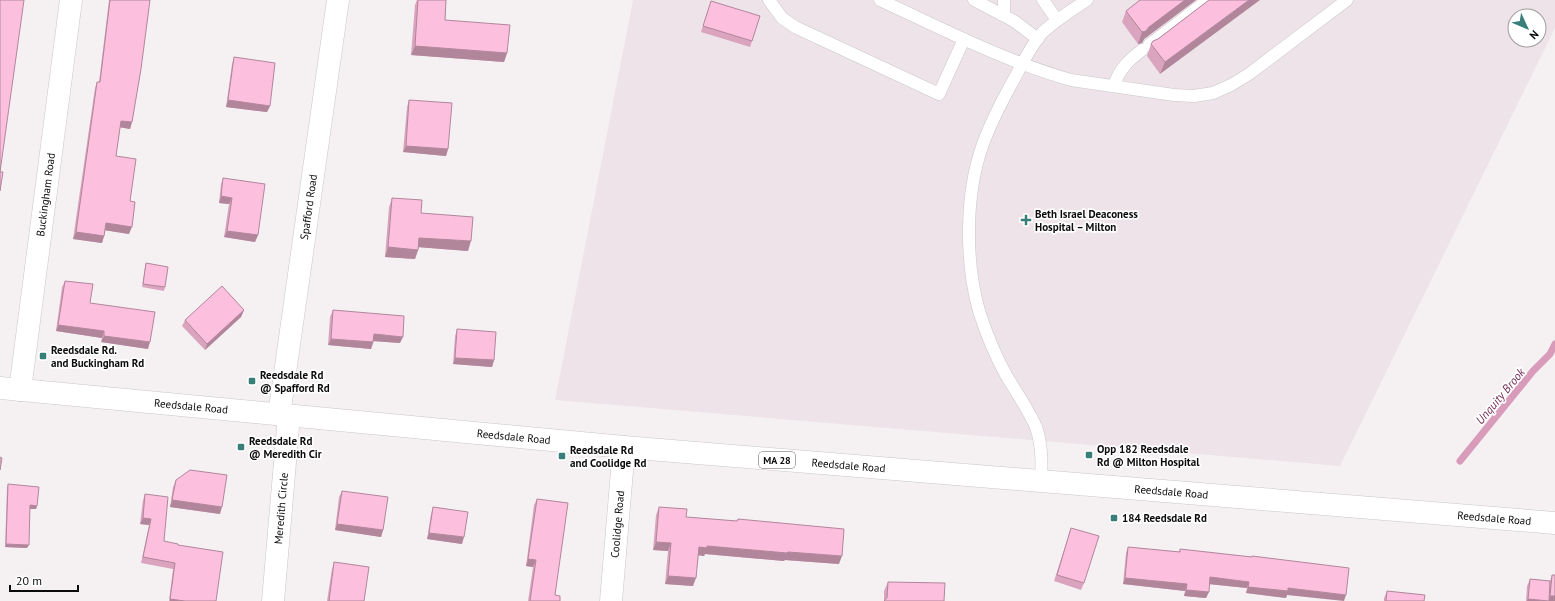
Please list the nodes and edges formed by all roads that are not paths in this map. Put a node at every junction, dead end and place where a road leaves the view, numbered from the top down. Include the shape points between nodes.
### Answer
1 (71, 0) edge
2 (338, 0) edge
3 (770, 0) edge
4 (880, 0) edge
5 (974, 0) edge
6 (1004, 0) edge
7 (1043, 0) edge
8 (1087, 0) edge
9 (1347, 0) edge
10 (1205, 1) edge
11 (1004, 15) junction
12 (1057, 20) junction
13 (964, 39) junction
14 (1038, 39) junction
15 (1022, 64) junction
16 (1114, 86) junction
17 (10, 389) edge
18 (284, 416) junction
19 (624, 447) junction
20 (1040, 481) junction
21 (1555, 523) edge
22 (273, 601) edge
23 (611, 601) edge

1 - 17 main road, Buckingham Road
2 - 18 main road, Spafford Road
3 - 13 lane via 782,18 795,27 939,94
4 - 13 lane
5 - 11 lane
6 - 11 lane
7 - 12 lane
8 - 12 lane
9 - 16 lane via 1249,74 1213,93 1184,96
10 - 16 lane via 1131,58 1118,73
11 - 14 lane
12 - 14 lane
13 - 15 lane
14 - 15 lane
15 - 16 lane via 1070,80
15 - 20 lane via 993,119 979,157 972,194 970,254 976,296 988,336 1005,374 1032,419 1039,436 1042,455
17 - 18 main road, Reedsdale Road / MA 28
18 - 19 main road, Reedsdale Road / MA 28
18 - 22 main road, Meredith Circle
19 - 20 main road, Reedsdale Road / MA 28
19 - 23 main road, Coolidge Road
20 - 21 main road, Reedsdale Road / MA 28

